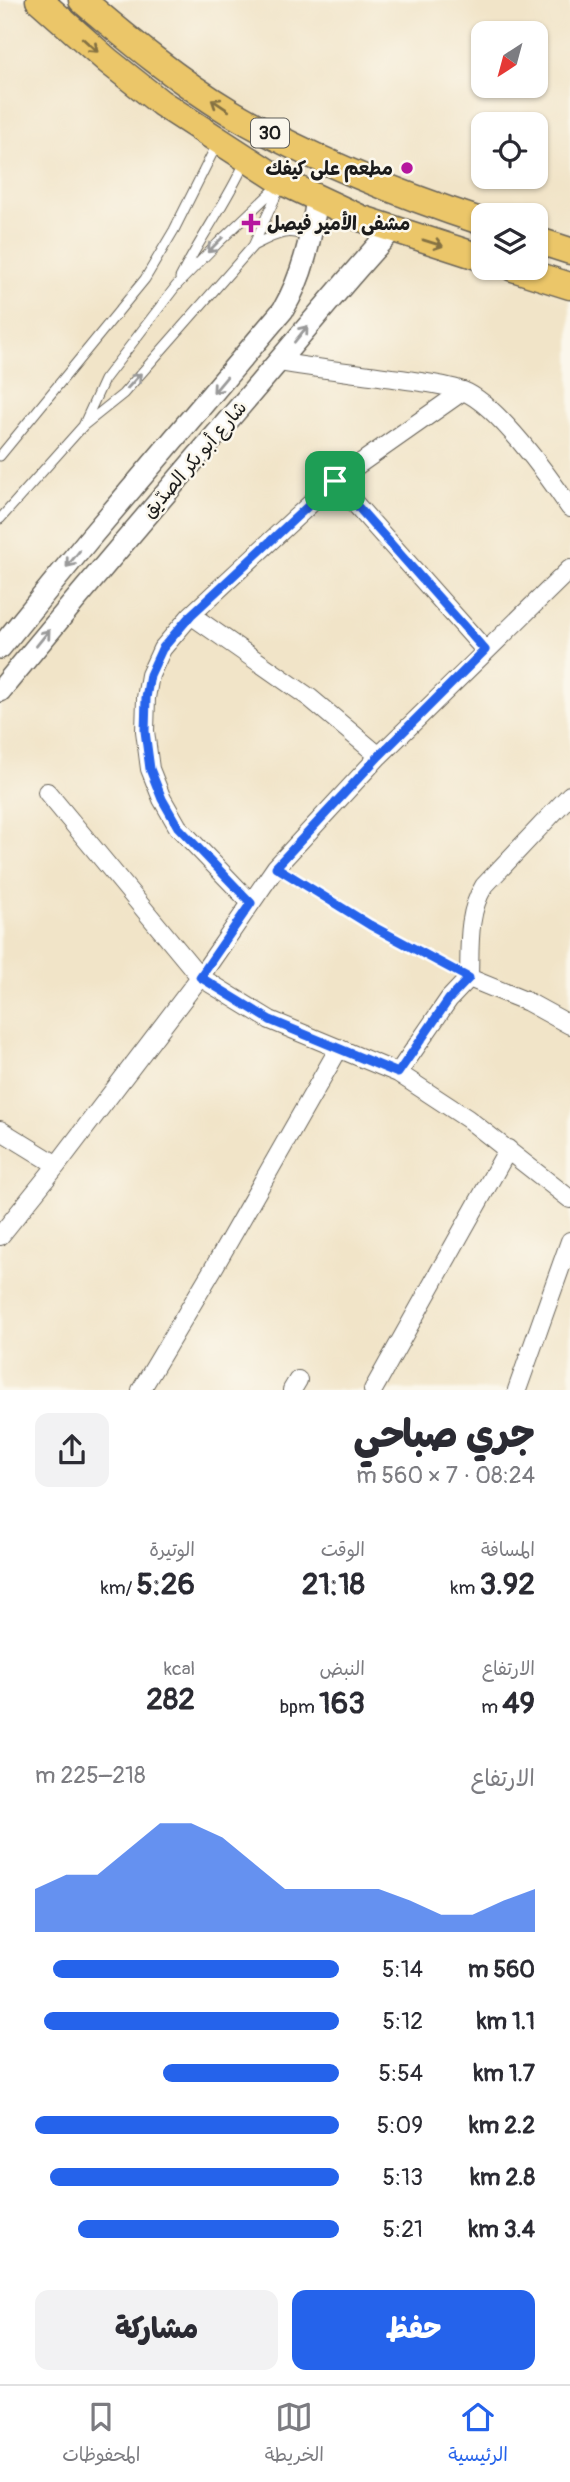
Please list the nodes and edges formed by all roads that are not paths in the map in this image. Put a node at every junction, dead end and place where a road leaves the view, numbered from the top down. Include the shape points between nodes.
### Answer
1 (39, 0) edge
2 (82, 0) edge
3 (219, 141) junction
4 (299, 149) junction
5 (246, 158) junction
6 (283, 182) junction
7 (317, 199) junction
8 (471, 218) edge
9 (392, 230) junction
10 (309, 240) junction
11 (548, 244) edge
12 (253, 246) junction
13 (570, 251) edge
14 (471, 254) edge
15 (548, 279) edge
16 (176, 286) junction
17 (570, 286) edge
18 (278, 362) junction
19 (463, 391) junction
20 (83, 426) junction
21 (0, 456) edge
22 (335, 481) junction
23 (570, 508) edge
24 (0, 519) edge
25 (570, 569) edge
26 (191, 615) junction
27 (0, 648) edge
28 (485, 650) junction
29 (0, 691) edge
30 (379, 756) junction
31 (47, 792) dead end
32 (570, 794) edge
33 (276, 867) junction
34 (251, 903) junction
35 (200, 977) junction
36 (469, 978) junction
37 (570, 1026) edge
38 (340, 1048) junction
39 (398, 1073) junction
40 (0, 1130) edge
41 (508, 1149) junction
42 (57, 1165) junction
43 (570, 1199) edge
44 (0, 1236) edge
45 (570, 1241) edge
46 (141, 1390) edge
47 (373, 1390) edge
48 (517, 1390) edge

1 -> 3 main road, 30 via 161,103
4 -> 2 main road, 30 via 229,111 137,47
3 - 5 main road, 30
3 - 21 lane via 145,279
4 - 6 main road
4 - 8 main road, 30 via 404,196
5 - 6 main road, 30
5 - 16 lane
6 - 7 main road, 30
6 - 12 lane
6 -> 16 lane
7 - 9 main road, 30
7 - 10 street, شارع أبو بكر الصدّيق
9 -> 14 main road, 30
18 -> 9 street, شارع أبو بكر الصدّيق
10 - 12 lane via 288,232
10 -> 27 street, شارع أبو بكر الصدّيق via 283,310
11 - 13 main road
20 -> 12 lane via 122,394
15 - 17 main road
16 - 20 lane via 104,380
18 - 19 street
29 -> 18 street, شارع أبو بكر الصدّيق
19 - 22 street
19 - 23 street via 506,427
20 - 24 lane
22 - 26 street
22 - 28 street
25 - 28 street
26 - 30 street via 310,698
26 - 34 street via 162,649 150,675 145,731 150,769 178,827
28 - 30 street
30 - 33 street
31 - 35 street
32 - 36 street via 478,896 472,910
33 - 34 street
33 - 36 lane
34 - 35 street
35 - 38 street via 270,1020
35 - 42 street
36 - 37 street via 528,1002
36 - 39 street
38 - 39 street
38 - 46 street
39 - 41 street
40 - 42 street
41 - 43 street
41 - 47 street
42 - 44 street
45 - 48 street

